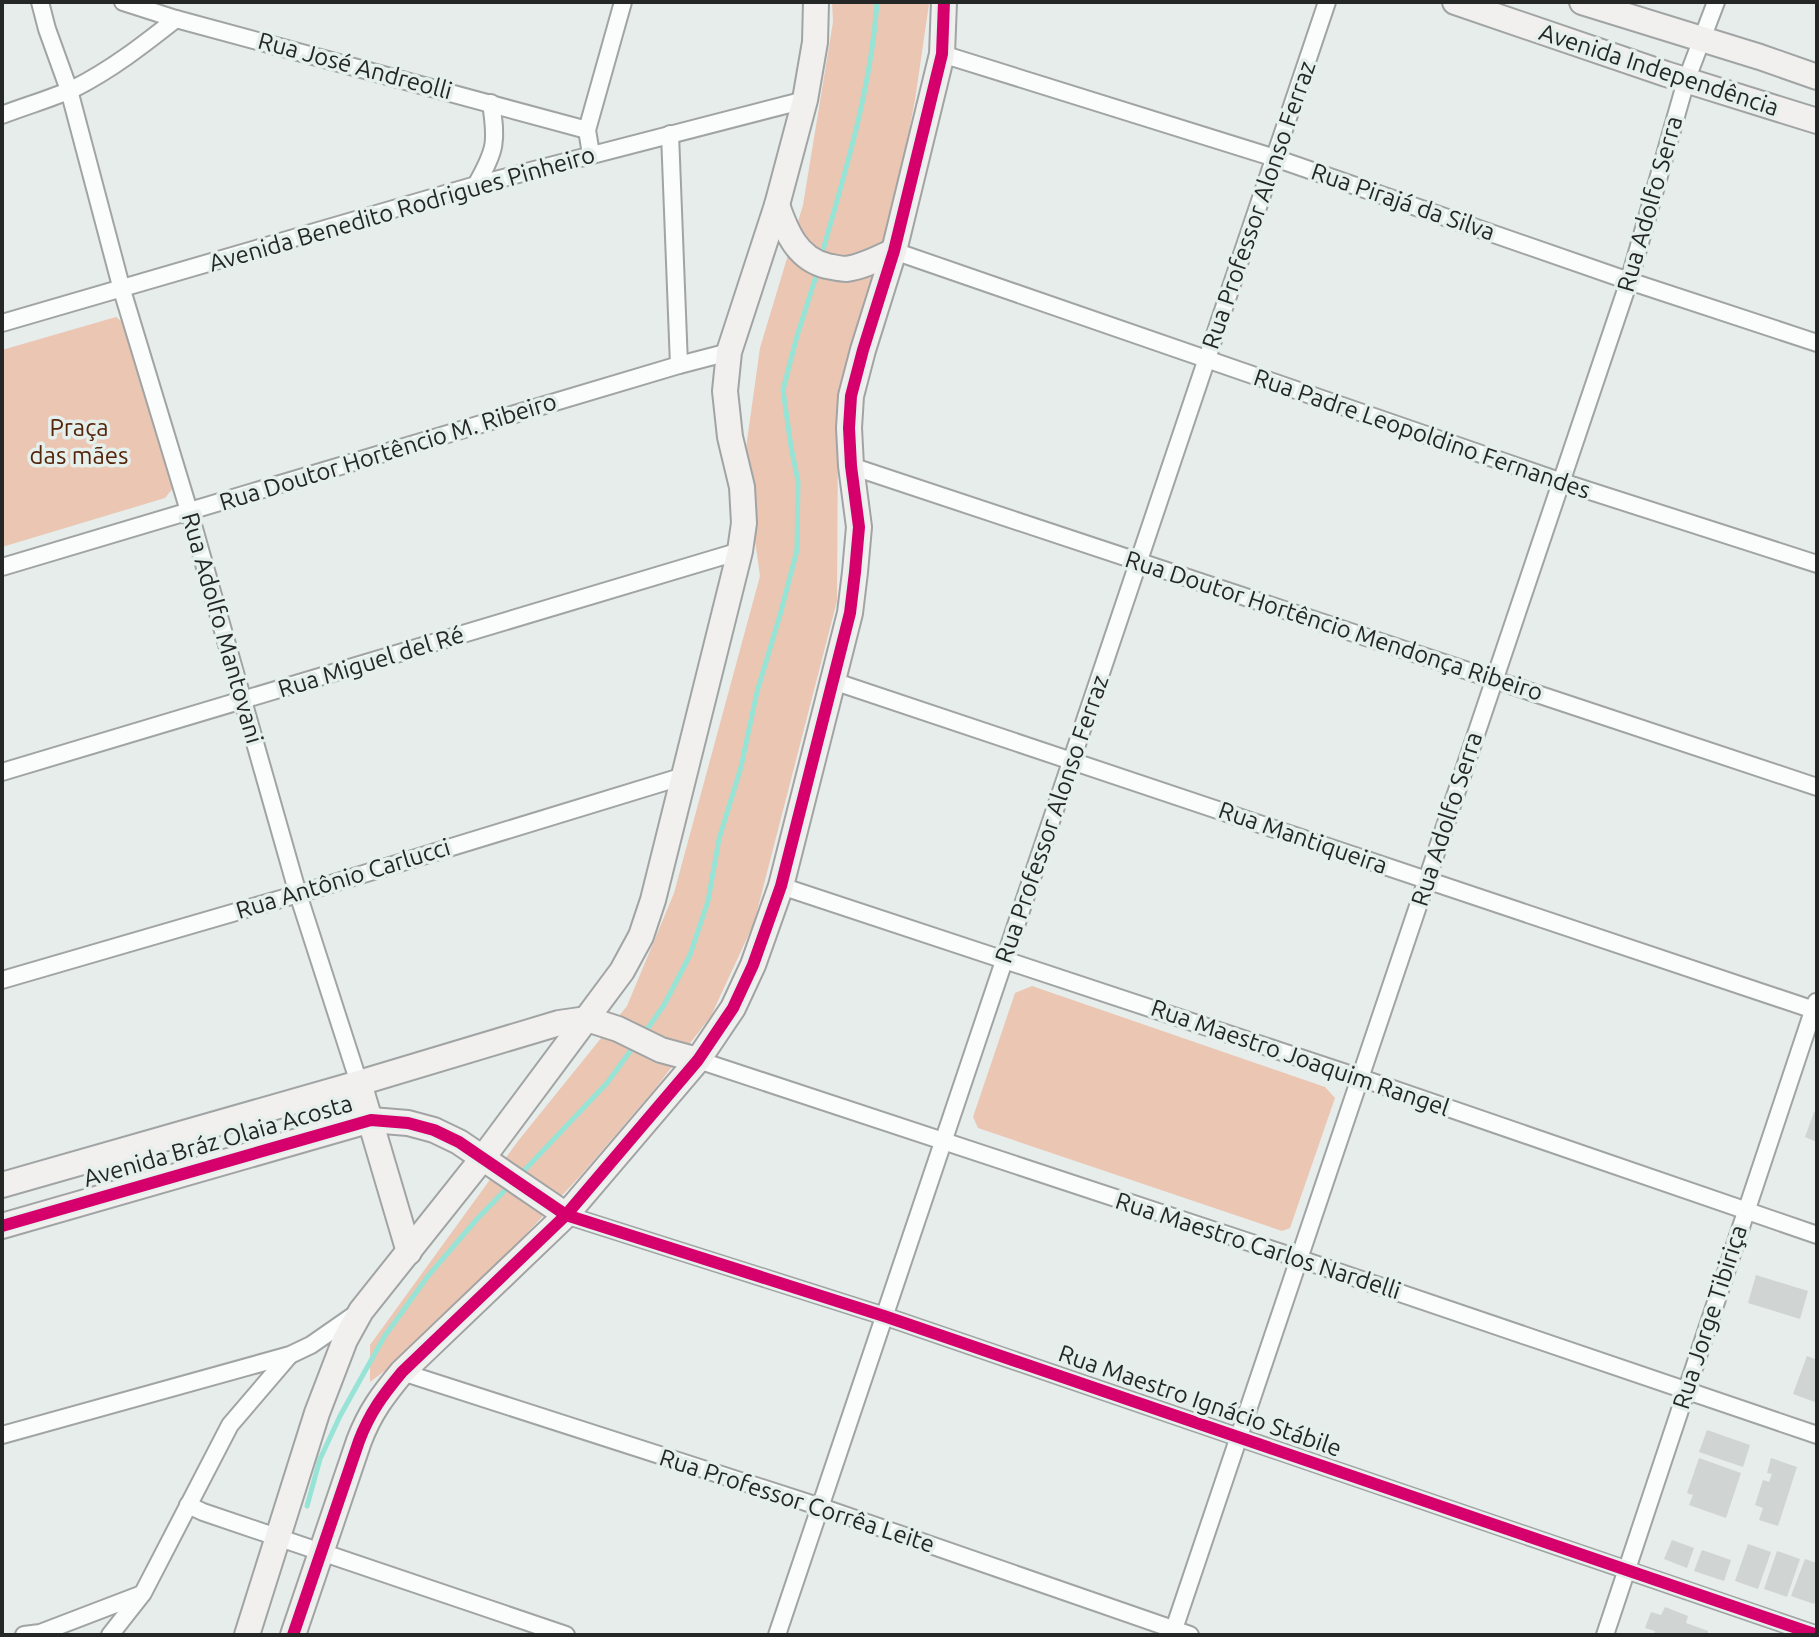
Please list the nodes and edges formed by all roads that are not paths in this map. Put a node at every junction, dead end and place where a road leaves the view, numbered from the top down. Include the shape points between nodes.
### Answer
1 (40, 2) edge
2 (123, 2) edge
3 (623, 2) edge
4 (816, 2) edge
5 (944, 2) edge
6 (1327, 2) edge
7 (1455, 2) edge
8 (1582, 2) edge
9 (1716, 2) edge
10 (176, 19) junction
11 (1701, 39) junction
12 (942, 54) junction
13 (1817, 77) edge
14 (1686, 81) junction
15 (69, 90) junction
16 (805, 100) junction
17 (491, 103) junction
18 (2, 115) edge
19 (1817, 121) edge
20 (587, 130) junction
21 (670, 134) junction
22 (591, 154) junction
23 (1275, 158) junction
24 (476, 185) junction
25 (777, 205) junction
26 (894, 251) junction
27 (1629, 281) junction
28 (122, 290) junction
29 (2, 323) edge
30 (1817, 343) edge
31 (729, 352) junction
32 (1207, 360) junction
33 (679, 365) junction
34 (851, 466) junction
35 (1562, 482) junction
36 (189, 511) junction
37 (740, 551) junction
38 (1139, 561) junction
39 (1817, 564) edge
40 (2, 567) edge
41 (1494, 680) junction
42 (833, 681) junction
43 (242, 701) junction
44 (1073, 761) junction
45 (2, 772) edge
46 (684, 776) junction
47 (1817, 787) edge
48 (1427, 880) junction
49 (781, 886) junction
50 (298, 894) junction
51 (1004, 960) junction
52 (2, 980) edge
53 (1816, 1007) edge
54 (587, 1019) junction
55 (698, 1060) junction
56 (1361, 1078) junction
57 (359, 1083) junction
58 (371, 1120) junction
59 (943, 1141) junction
60 (482, 1159) junction
61 (89, 1160) junction
62 (2, 1185) edge
63 (88, 1201) junction
64 (1745, 1211) junction
65 (566, 1215) junction
66 (2, 1226) edge
67 (1817, 1235) edge
68 (409, 1252) junction
69 (1300, 1259) junction
70 (361, 1311) junction
71 (884, 1316) junction
72 (290, 1355) junction
73 (402, 1372) junction
74 (1687, 1390) junction
75 (2, 1435) edge
76 (1817, 1435) edge
77 (1237, 1438) junction
78 (188, 1505) junction
79 (821, 1507) junction
80 (278, 1537) junction
81 (321, 1552) junction
82 (1627, 1570) junction
83 (143, 1593) junction
84 (1172, 1632) edge
85 (35, 1634) edge
86 (110, 1635) edge
87 (247, 1635) edge
88 (293, 1635) edge
89 (566, 1635) edge
90 (777, 1635) edge
91 (1190, 1635) edge
92 (1605, 1635) edge
93 (1817, 1635) edge

1 - 15 street, Rua Adolfo Mantovani
2 - 10 street, Rua José Andreolli
3 - 20 street
4 - 16 street
5 - 12 street
6 - 23 street, Rua Professor Alonso Ferraz
7 - 14 street, Avenida Independência
8 - 11 street, Avenida Independência
9 - 11 street, Rua Adolfo Serra
10 - 15 street via 134,52
10 - 17 street, Rua José Andreolli
11 - 13 street, Avenida Independência
11 - 14 street, Rua Adolfo Serra
12 - 23 street, Rua Pirajá da Silva
12 - 26 street
14 - 19 street, Avenida Independência
14 - 27 street, Rua Adolfo Serra
15 - 18 street
15 - 28 street, Rua Adolfo Mantovani
16 - 21 street, Avenida Benedito Rodrigues Pinheiro
16 - 25 street
17 - 20 street, Rua José Andreolli
17 - 24 street via 491,158
20 - 22 street
21 - 22 street, Avenida Benedito Rodrigues Pinheiro
21 - 33 street
22 - 24 street, Avenida Benedito Rodrigues Pinheiro
23 - 27 street, Rua Pirajá da Silva
23 - 32 street, Rua Professor Alonso Ferraz
24 - 28 street, Avenida Benedito Rodrigues Pinheiro
25 - 26 street via 800,251 820,264 844,269
25 - 31 street
26 - 32 street, Rua Padre Leopoldino Fernandes
26 - 34 street via 851,396
27 - 30 street, Rua Pirajá da Silva
27 - 35 street, Rua Adolfo Serra
28 - 29 street, Avenida Benedito Rodrigues Pinheiro
28 - 36 street, Rua Adolfo Mantovani
31 - 33 street, Rua Doutor Hortêncio M. Ribeiro
31 - 37 street via 725,391 742,487
32 - 35 street, Rua Padre Leopoldino Fernandes
32 - 38 street, Rua Professor Alonso Ferraz
33 - 36 street, Rua Doutor Hortêncio M. Ribeiro
34 - 38 street, Rua Doutor Hortêncio Mendonça Ribeiro
34 - 42 street via 859,527 850,613
35 - 39 street, Rua Padre Leopoldino Fernandes
35 - 41 street, Rua Adolfo Serra
36 - 40 street, Rua Doutor Hortêncio M. Ribeiro
36 - 43 street, Rua Adolfo Mantovani
37 - 43 street, Rua Miguel del Ré
37 - 46 street
38 - 41 street, Rua Doutor Hortêncio Mendonça Ribeiro
38 - 44 street, Rua Professor Alonso Ferraz
41 - 47 street, Rua Doutor Hortêncio Mendonça Ribeiro
41 - 48 street, Rua Adolfo Serra
42 - 44 street, Rua Mantiqueira
42 - 49 street
43 - 45 street, Rua Miguel del Ré
43 - 50 street, Rua Adolfo Mantovani
44 - 48 street, Rua Mantiqueira
44 - 51 street, Rua Professor Alonso Ferraz
46 - 50 street, Rua Antônio Carlucci
46 - 54 street via 641,936
48 - 53 street, Rua Mantiqueira
48 - 56 street, Rua Adolfo Serra
49 - 51 street, Rua Maestro Joaquim Rangel
49 - 55 street via 733,1008
50 - 52 street, Rua Antônio Carlucci
50 - 57 street, Rua Adolfo Mantovani
51 - 56 street, Rua Maestro Joaquim Rangel
51 - 59 street, Rua Professor Alonso Ferraz
53 - 64 street, Rua Jorge Tibiriça
54 - 55 street, Avenida Bráz Olaia Acosta
54 - 57 street, Avenida Bráz Olaia Acosta via 533,1029
54 - 60 street
55 - 59 street, Rua Maestro Carlos Nardelli
55 - 65 street
56 - 64 street, Rua Maestro Joaquim Rangel
56 - 69 street, Rua Adolfo Serra
57 - 58 street, Rua Adolfo Mantovani
57 - 61 street, Avenida Bráz Olaia Acosta
58 - 60 street, Avenida Bráz Olaia Acosta via 434,1130
58 - 63 street, Avenida Bráz Olaia Acosta
58 - 68 street, Rua Adolfo Mantovani
59 - 69 street, Rua Maestro Carlos Nardelli
59 - 71 street, Rua Professor Alonso Ferraz
60 - 65 street, Avenida Bráz Olaia Acosta
60 - 68 street
61 - 62 street, Avenida Bráz Olaia Acosta
61 - 63 street via 99,1183
63 - 66 street, Avenida Bráz Olaia Acosta
64 - 67 street, Rua Maestro Joaquim Rangel
64 - 74 street, Rua Jorge Tibiriça
65 - 71 street, Rua Maestro Ignácio Stábile
65 - 73 street
68 - 70 street
69 - 74 street, Rua Maestro Carlos Nardelli
69 - 77 street, Rua Adolfo Serra
70 - 72 street
70 - 80 street via 317,1413
71 - 77 street, Rua Maestro Ignácio Stábile
71 - 79 street, Rua Professor Alonso Ferraz
72 - 75 street
72 - 78 street via 230,1425
73 - 79 street, Rua Professor Corrêa Leite
73 - 81 street via 367,1418
74 - 76 street, Rua Maestro Carlos Nardelli
74 - 82 street, Rua Jorge Tibiriça
77 - 82 street, Rua Maestro Ignácio Stábile
77 - 84 street, Rua Adolfo Serra
78 - 80 street
78 - 83 street
79 - 84 street, Rua Professor Corrêa Leite
79 - 90 street, Rua Professor Alonso Ferraz
80 - 81 street
80 - 87 street
81 - 88 street
81 - 89 street
82 - 92 street, Rua Jorge Tibiriça
82 - 93 street, Rua Maestro Ignácio Stábile
83 - 85 street
83 - 86 street
84 - 91 street, Rua Professor Corrêa Leite

